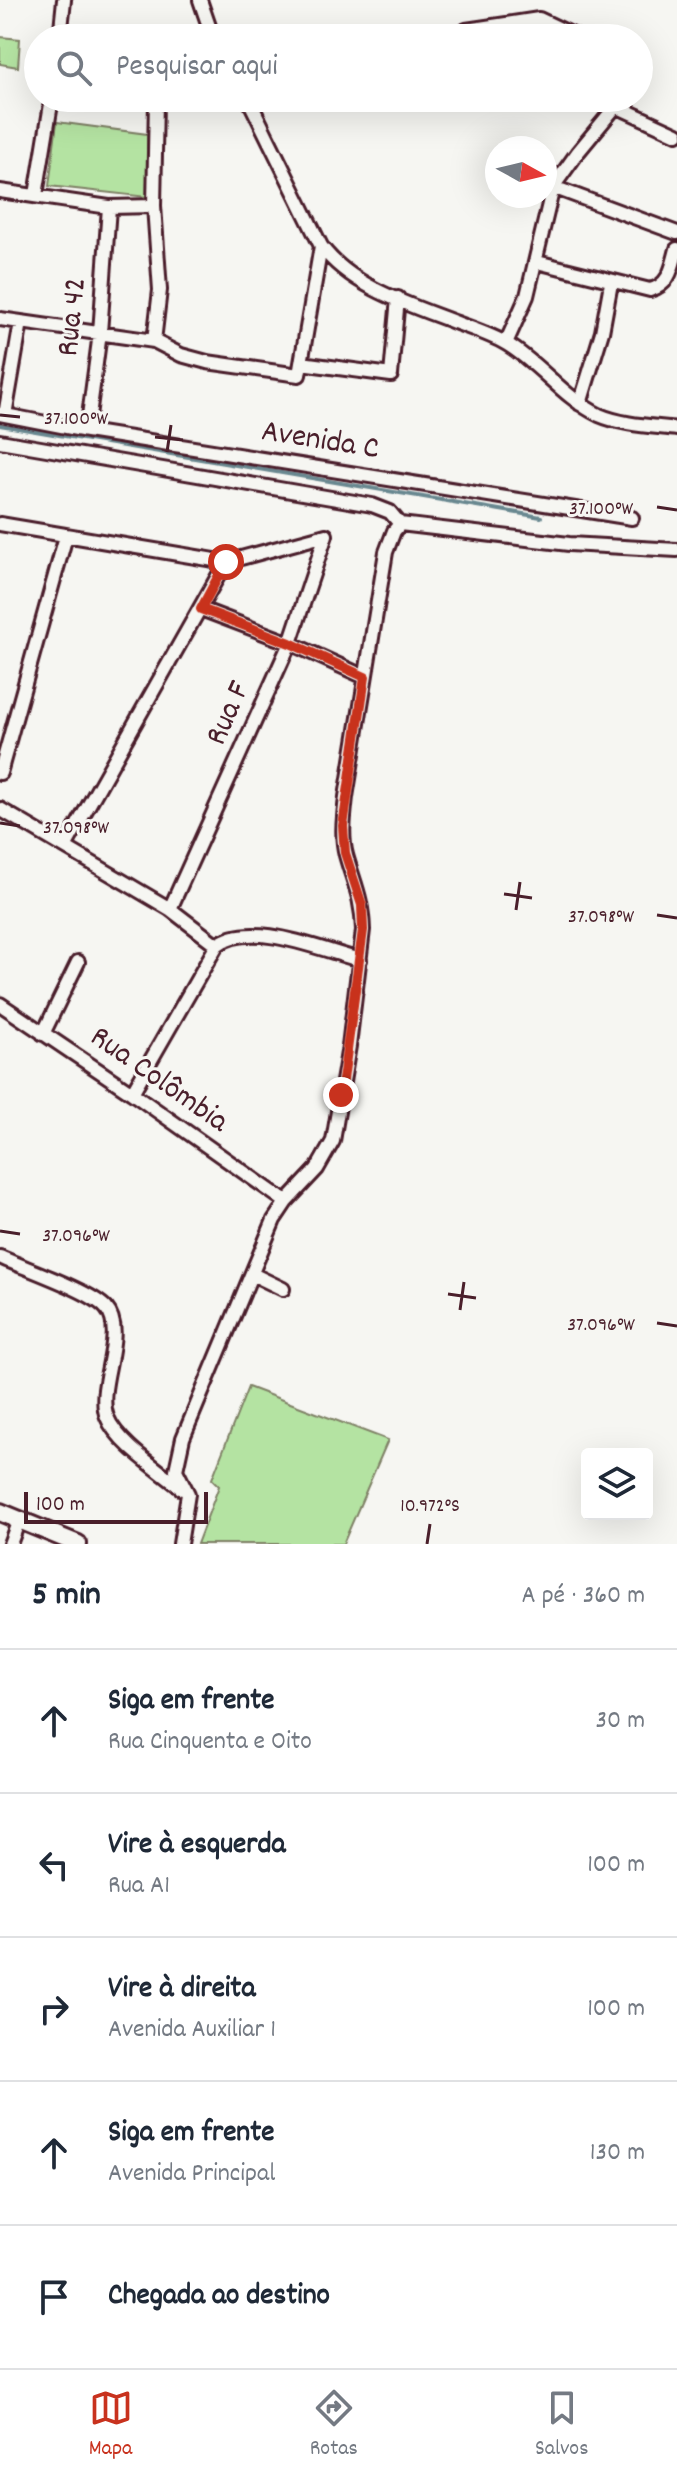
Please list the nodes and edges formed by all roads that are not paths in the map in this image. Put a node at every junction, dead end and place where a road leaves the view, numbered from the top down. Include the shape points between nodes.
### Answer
1 (64, 0) edge
2 (200, 0) edge
3 (61, 24) edge
4 (208, 24) edge
5 (506, 24) edge
6 (550, 24) edge
7 (50, 112) edge
8 (156, 112) edge
9 (255, 112) edge
10 (608, 112) edge
11 (636, 112) edge
12 (677, 132) edge
13 (557, 181) edge
14 (557, 188) edge
15 (0, 191) edge
16 (36, 195) junction
17 (154, 206) junction
18 (109, 207) junction
19 (549, 208) edge
20 (677, 233) edge
21 (321, 246) junction
22 (677, 249) edge
23 (537, 262) junction
24 (611, 283) junction
25 (398, 298) junction
26 (0, 319) edge
27 (21, 322) junction
28 (100, 333) junction
29 (154, 341) junction
30 (506, 343) junction
31 (300, 369) junction
32 (580, 404) junction
33 (2, 414) edge
34 (677, 429) edge
35 (87, 431) junction
36 (0, 441) edge
37 (632, 518) dead end
38 (0, 524) edge
39 (400, 524) junction
40 (66, 536) junction
41 (677, 550) edge
42 (226, 562) junction
43 (201, 609) junction
44 (290, 643) junction
45 (365, 677) junction
46 (0, 773) edge
47 (0, 809) edge
48 (65, 847) junction
49 (170, 909) junction
50 (217, 945) junction
51 (360, 960) junction
52 (78, 962) dead end
53 (0, 1004) edge
54 (43, 1034) junction
55 (132, 1093) junction
56 (286, 1202) junction
57 (0, 1257) edge
58 (252, 1274) junction
59 (283, 1289) dead end
60 (188, 1494) junction
61 (0, 1512) edge
62 (19, 1520) junction
63 (10, 1544) edge
64 (78, 1544) edge
65 (180, 1544) edge

1 - 3 street
2 - 4 street
5 - 6 street via 539,19
7 - 16 street
8 - 17 street
9 - 21 street
10 - 13 street
11 - 12 street
14 - 20 street
15 - 16 street
16 - 18 street
17 - 18 street
17 - 29 street via 160,290
18 - 28 street, Rua 42
19 - 23 street
21 - 25 street via 348,275
21 - 31 street
22 - 24 street via 669,277 658,288
23 - 24 street
23 - 30 street
24 - 32 street
25 - 30 street
25 - 31 street via 391,375
26 - 27 street
27 - 28 street
27 - 33 street
28 - 29 street
28 - 35 street, Rua 42
29 - 31 street via 207,362
30 - 32 street
32 - 34 street via 628,423
33 - 35 street, Avenida C
35 - 37 street, Avenida C
36 - 39 street via 372,505 390,512
38 - 40 street
39 - 41 street via 569,544
39 - 45 street via 386,552
40 - 42 street
40 - 46 street
42 - 43 street
42 - 44 street, Rua F via 326,535
43 - 44 street
43 - 48 street
44 - 45 street
44 - 49 street, Rua F
45 - 51 street via 343,826 345,853 362,905
47 - 48 street
48 - 49 street
49 - 50 street
50 - 51 street via 227,937 255,933
50 - 55 street
51 - 56 street via 333,1141 317,1169
52 - 54 street
53 - 54 street, Rua Colômbia
54 - 55 street, Rua Colômbia
55 - 56 street, Rua Colômbia
56 - 58 street
57 - 60 street via 91,1297 108,1310 113,1329 105,1413 117,1433
58 - 59 street
58 - 60 street via 183,1438 176,1470
60 - 65 street
61 - 62 main road
62 - 63 street
62 - 64 main road

